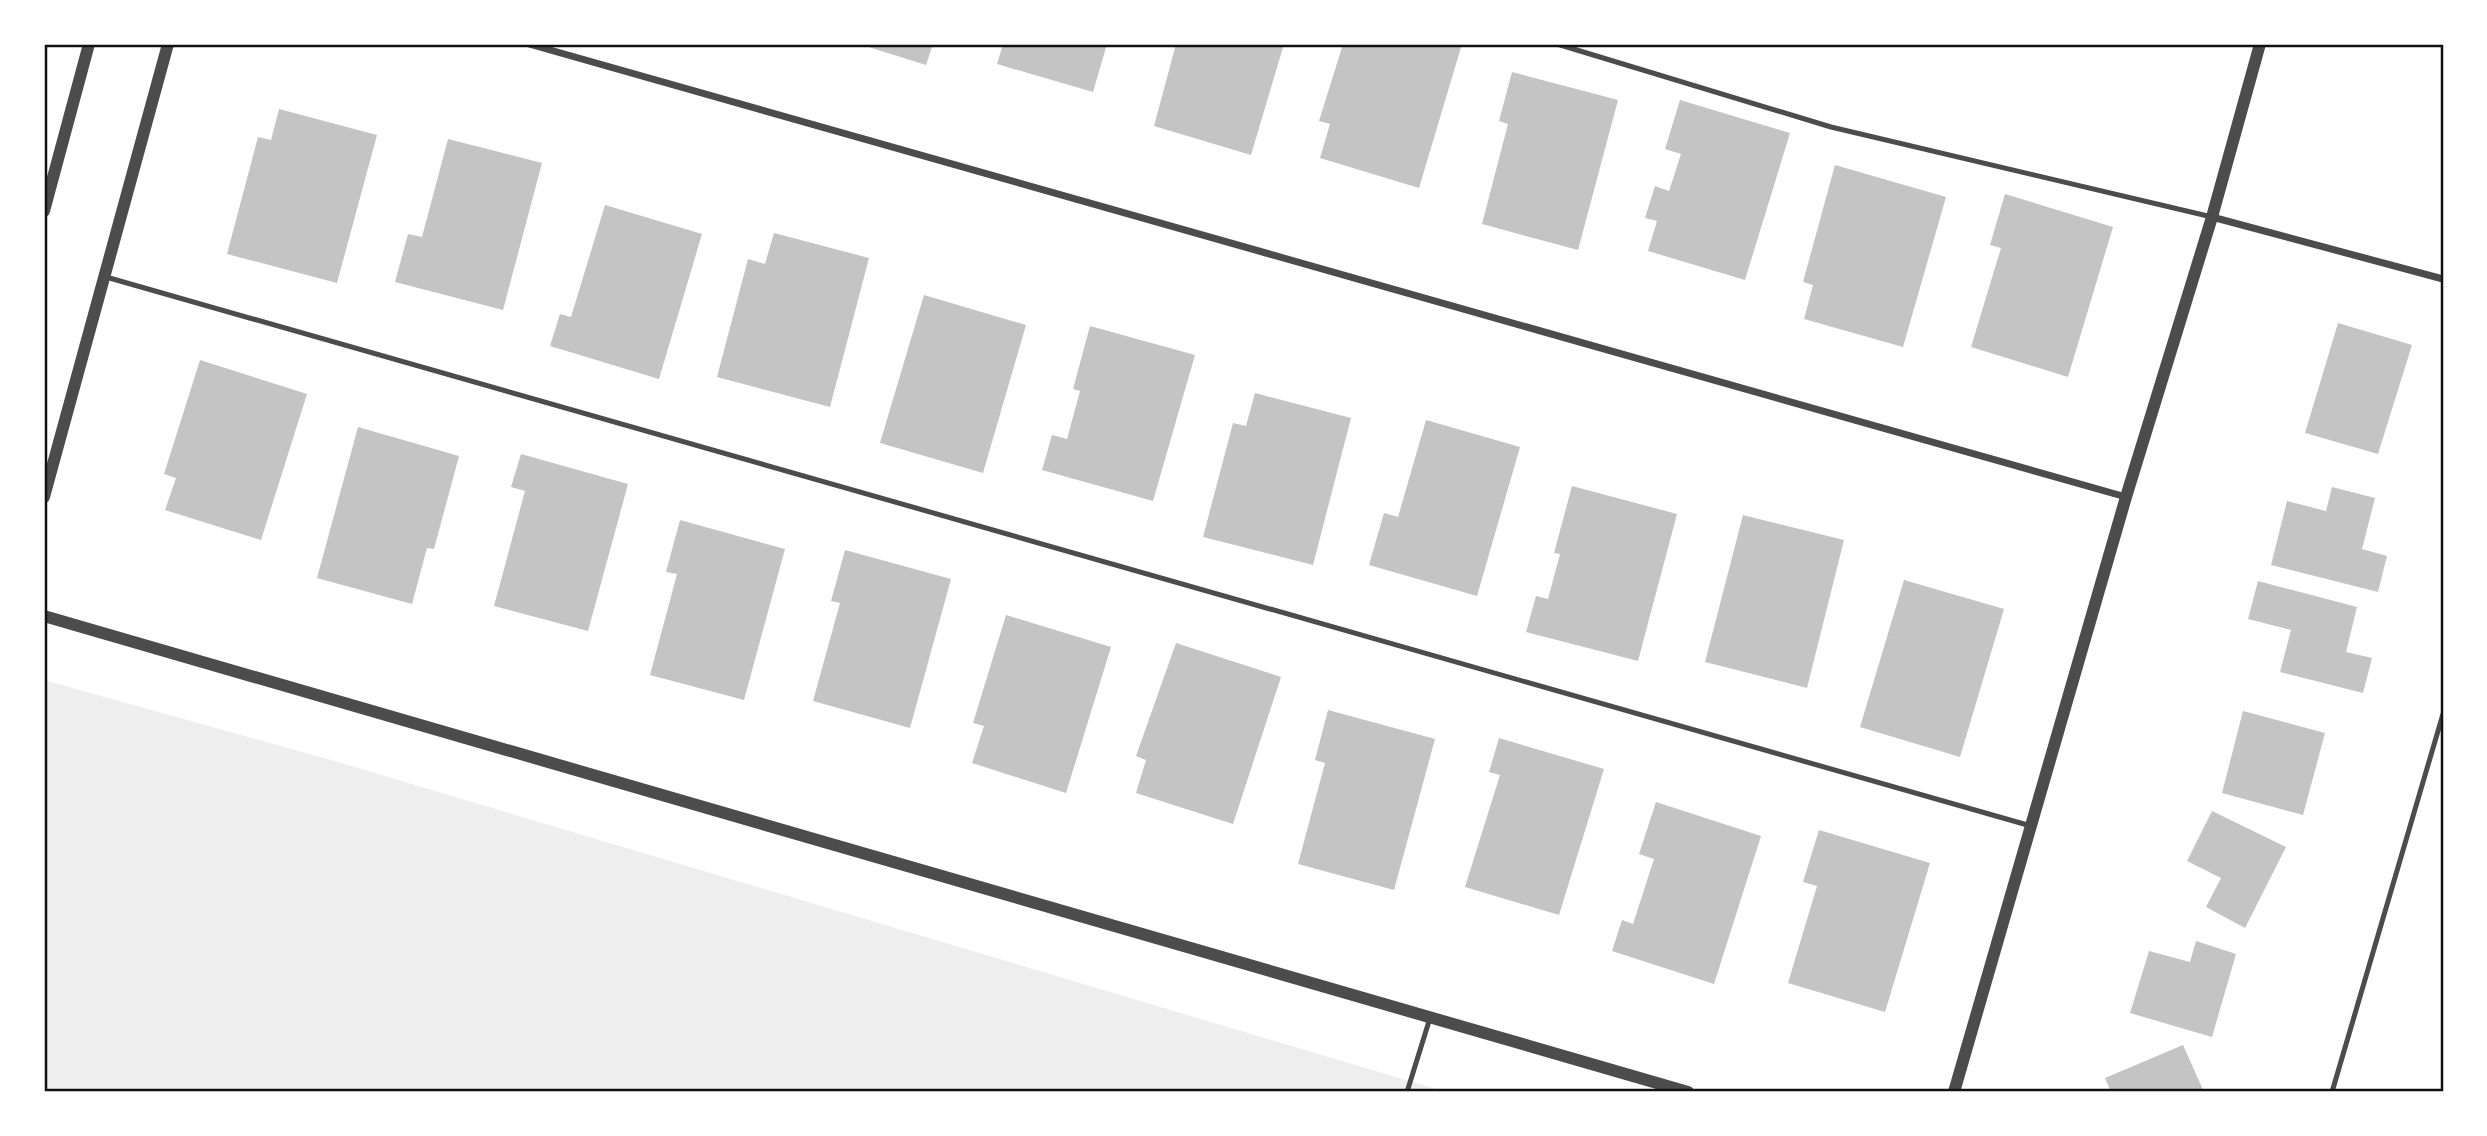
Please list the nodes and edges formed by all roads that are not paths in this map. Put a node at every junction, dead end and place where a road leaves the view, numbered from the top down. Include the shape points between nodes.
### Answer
1 (89, 44) edge
2 (168, 44) edge
3 (529, 44) edge
4 (1557, 44) edge
5 (2260, 44) edge
6 (44, 211) edge
7 (2212, 217) junction
8 (104, 277) junction
9 (2443, 279) edge
10 (44, 497) edge
11 (2126, 497) junction
12 (44, 616) edge
13 (2443, 714) edge
14 (2031, 826) junction
15 (1430, 1018) junction
16 (1407, 1092) edge
17 (1688, 1092) edge
18 (1954, 1092) edge
19 (2332, 1092) edge

1 - 6 street
2 - 8 street
3 - 11 street
4 - 7 lane via 1832,127
5 - 7 street
7 - 9 street
7 - 11 street
8 - 10 street
8 - 14 lane
11 - 14 street
12 - 15 street
13 - 19 lane
14 - 18 street
15 - 16 lane
15 - 17 street

